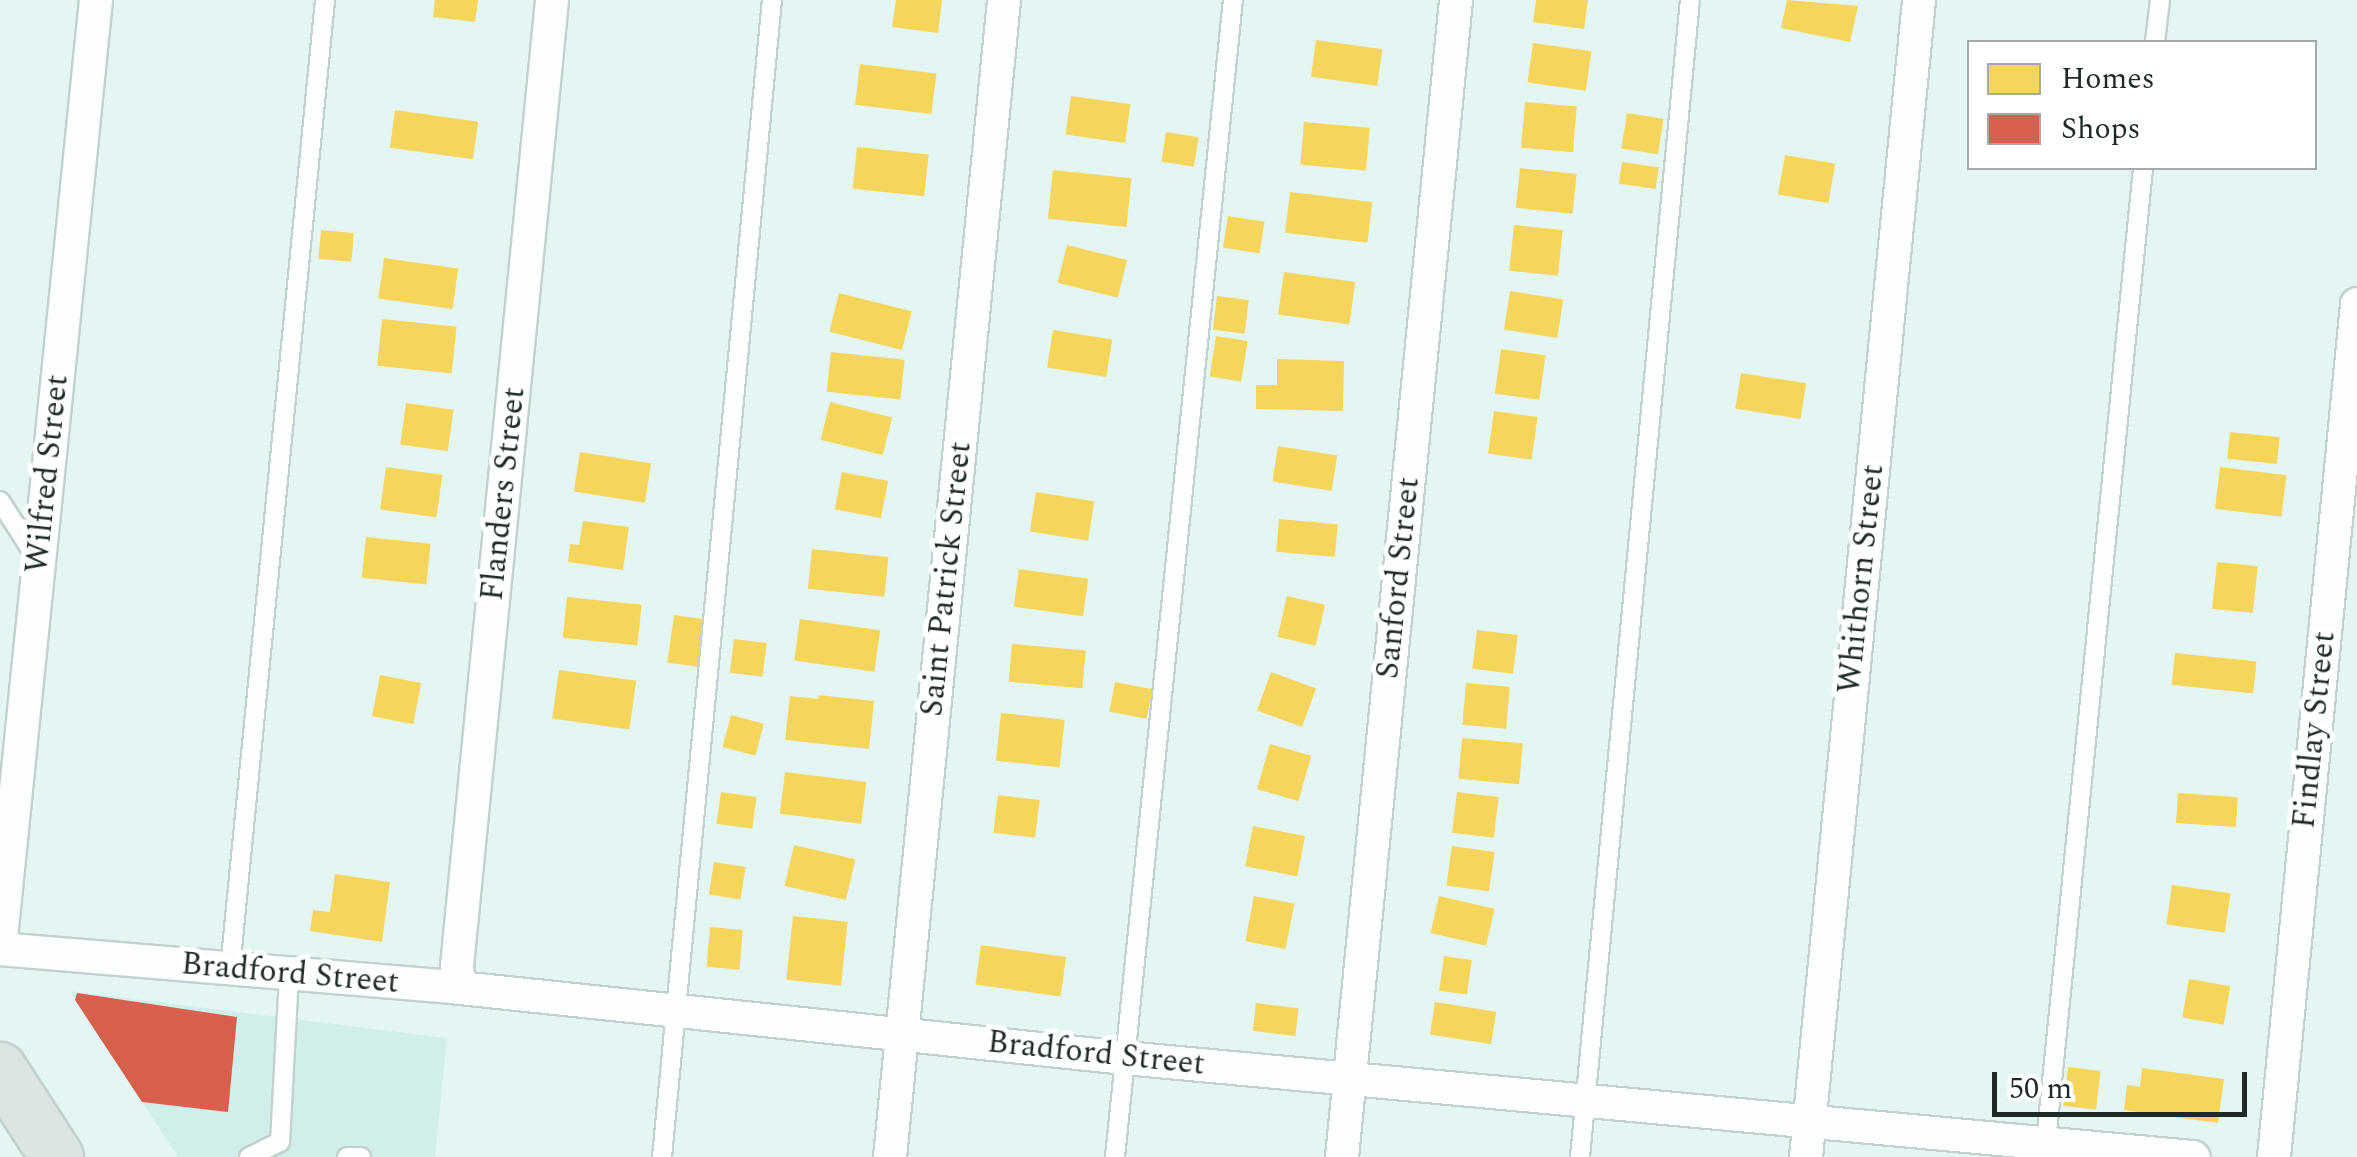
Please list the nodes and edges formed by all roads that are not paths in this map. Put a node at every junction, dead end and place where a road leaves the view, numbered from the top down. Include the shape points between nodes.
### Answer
1 (96, 0) edge
2 (325, 0) edge
3 (552, 0) edge
4 (772, 0) edge
5 (1004, 0) edge
6 (1233, 0) edge
7 (1456, 0) edge
8 (1690, 0) edge
9 (1919, 0) edge
10 (2160, 0) edge
11 (2156, 40) edge
12 (2143, 170) edge
13 (2357, 304) edge
14 (0, 502) edge
15 (39, 562) junction
16 (8, 779) edge
17 (0, 948) edge
18 (230, 969) junction
19 (290, 974) junction
20 (460, 988) junction
21 (675, 1010) junction
22 (902, 1034) junction
23 (1125, 1058) junction
24 (0, 1068) edge
25 (1350, 1079) junction
26 (1586, 1101) junction
27 (1809, 1121) junction
28 (2045, 1150) edge
29 (58, 1157) edge
30 (249, 1157) edge
31 (346, 1157) edge
32 (361, 1157) edge
33 (662, 1157) edge
34 (890, 1157) edge
35 (1114, 1157) edge
36 (1342, 1157) edge
37 (1580, 1157) edge
38 (1806, 1157) edge
39 (2192, 1157) edge
40 (2274, 1157) edge

1 - 15 street, Wilfred Street
2 - 18 lane
3 - 20 street, Flanders Street via 457,966
4 - 21 lane
5 - 22 street, Saint Patrick Street
6 - 23 lane
7 - 25 street, Sanford Street
8 - 26 lane
9 - 27 street, Whithorn Street
10 - 11 lane
12 - 28 lane
13 - 40 street, Findlay Street
14 - 15 lane
15 - 16 street, Wilfred Street
16 - 17 street, Wilfred Street
17 - 18 street, Bradford Street
18 - 19 street, Bradford Street
19 - 20 street, Bradford Street
19 - 30 lane via 280,1142
20 - 21 street, Bradford Street
21 - 22 street, Bradford Street
21 - 33 lane
22 - 23 street, Bradford Street
22 - 34 street, Saint Patrick Street
23 - 25 street, Bradford Street
23 - 35 lane
24 - 29 main road
25 - 26 street, Bradford Street
25 - 36 street, Sanford Street
26 - 27 street, Bradford Street
26 - 37 lane
27 - 28 street, Bradford Street
27 - 38 street, Whithorn Street
28 - 39 street, Bradford Street
31 - 32 lane

